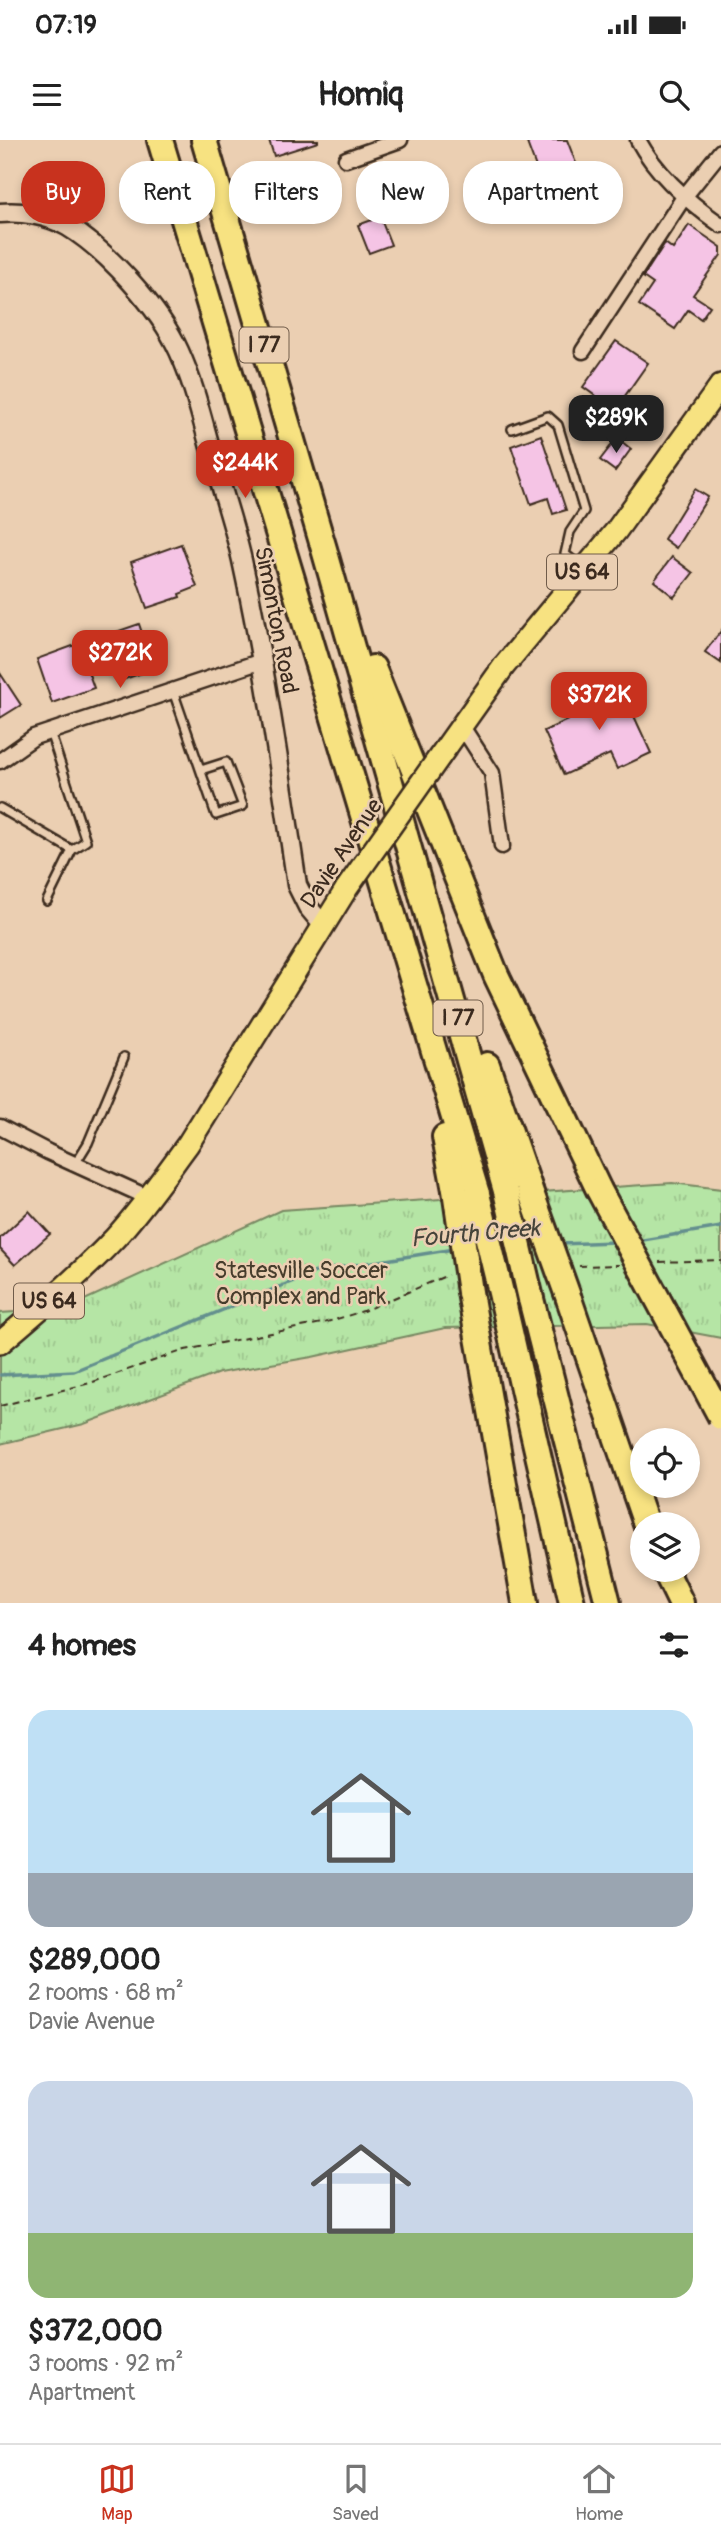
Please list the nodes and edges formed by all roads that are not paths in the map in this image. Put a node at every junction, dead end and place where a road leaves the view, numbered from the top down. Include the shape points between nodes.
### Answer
1 (160, 140) edge
2 (204, 140) edge
3 (400, 140) edge
4 (638, 140) edge
5 (380, 143) edge
6 (721, 151) edge
7 (346, 159) dead end
8 (684, 197) junction
9 (0, 213) edge
10 (721, 225) edge
11 (583, 351) dead end
12 (717, 399) edge
13 (512, 429) dead end
14 (324, 549) junction
15 (584, 569) junction
16 (262, 661) junction
17 (173, 691) junction
18 (461, 725) junction
19 (50, 732) junction
20 (0, 761) edge
21 (201, 770) junction
22 (0, 808) edge
23 (502, 846) dead end
24 (72, 850) junction
25 (47, 901) dead end
26 (323, 925) junction
27 (124, 1057) dead end
28 (0, 1128) edge
29 (75, 1164) junction
30 (518, 1191) junction
31 (466, 1192) junction
32 (148, 1197) junction
33 (0, 1343) edge
34 (721, 1417) edge
35 (642, 1512) edge
36 (671, 1582) edge
37 (523, 1603) edge
38 (572, 1603) edge
39 (608, 1603) edge
40 (681, 1603) edge

1 - 31 highway, I 77 via 416,996
2 - 14 highway, I 77
3 - 5 street
4 - 8 street
5 - 7 street
6 - 8 street
8 - 10 street
8 - 11 street
9 - 16 street, Simonton Road via 37,215 65,225 139,290 161,319 192,385 243,562
12 - 15 main road, Davie Avenue / US 64
13 - 15 lane via 548,415 558,425 584,512 570,531 565,554
14 - 30 highway, I 77
14 - 34 highway, bridge via 496,975 599,1190
15 - 18 main road, Davie Avenue / US 64 via 503,666
16 - 17 street
16 - 26 street, Simonton Road via 297,885
17 - 19 street
17 - 21 lane
18 - 23 street via 492,774
18 - 26 main road, Davie Avenue / US 64, bridge
19 - 20 street via 34,737
19 - 24 lane via 86,841
21 - 21 lane via 216,815 243,806 226,762
22 - 24 lane
24 - 25 lane
26 - 32 main road, Davie Avenue / US 64 via 188,1144
27 - 29 lane
28 - 29 street
29 - 32 street
30 - 35 highway, bridge via 569,1299
30 - 39 highway, I 77, bridge via 531,1299
31 - 37 highway, bridge via 470,1292
31 - 38 highway, bridge via 502,1297
32 - 33 main road, Davie Avenue / US 64 via 62,1291
36 - 40 highway

